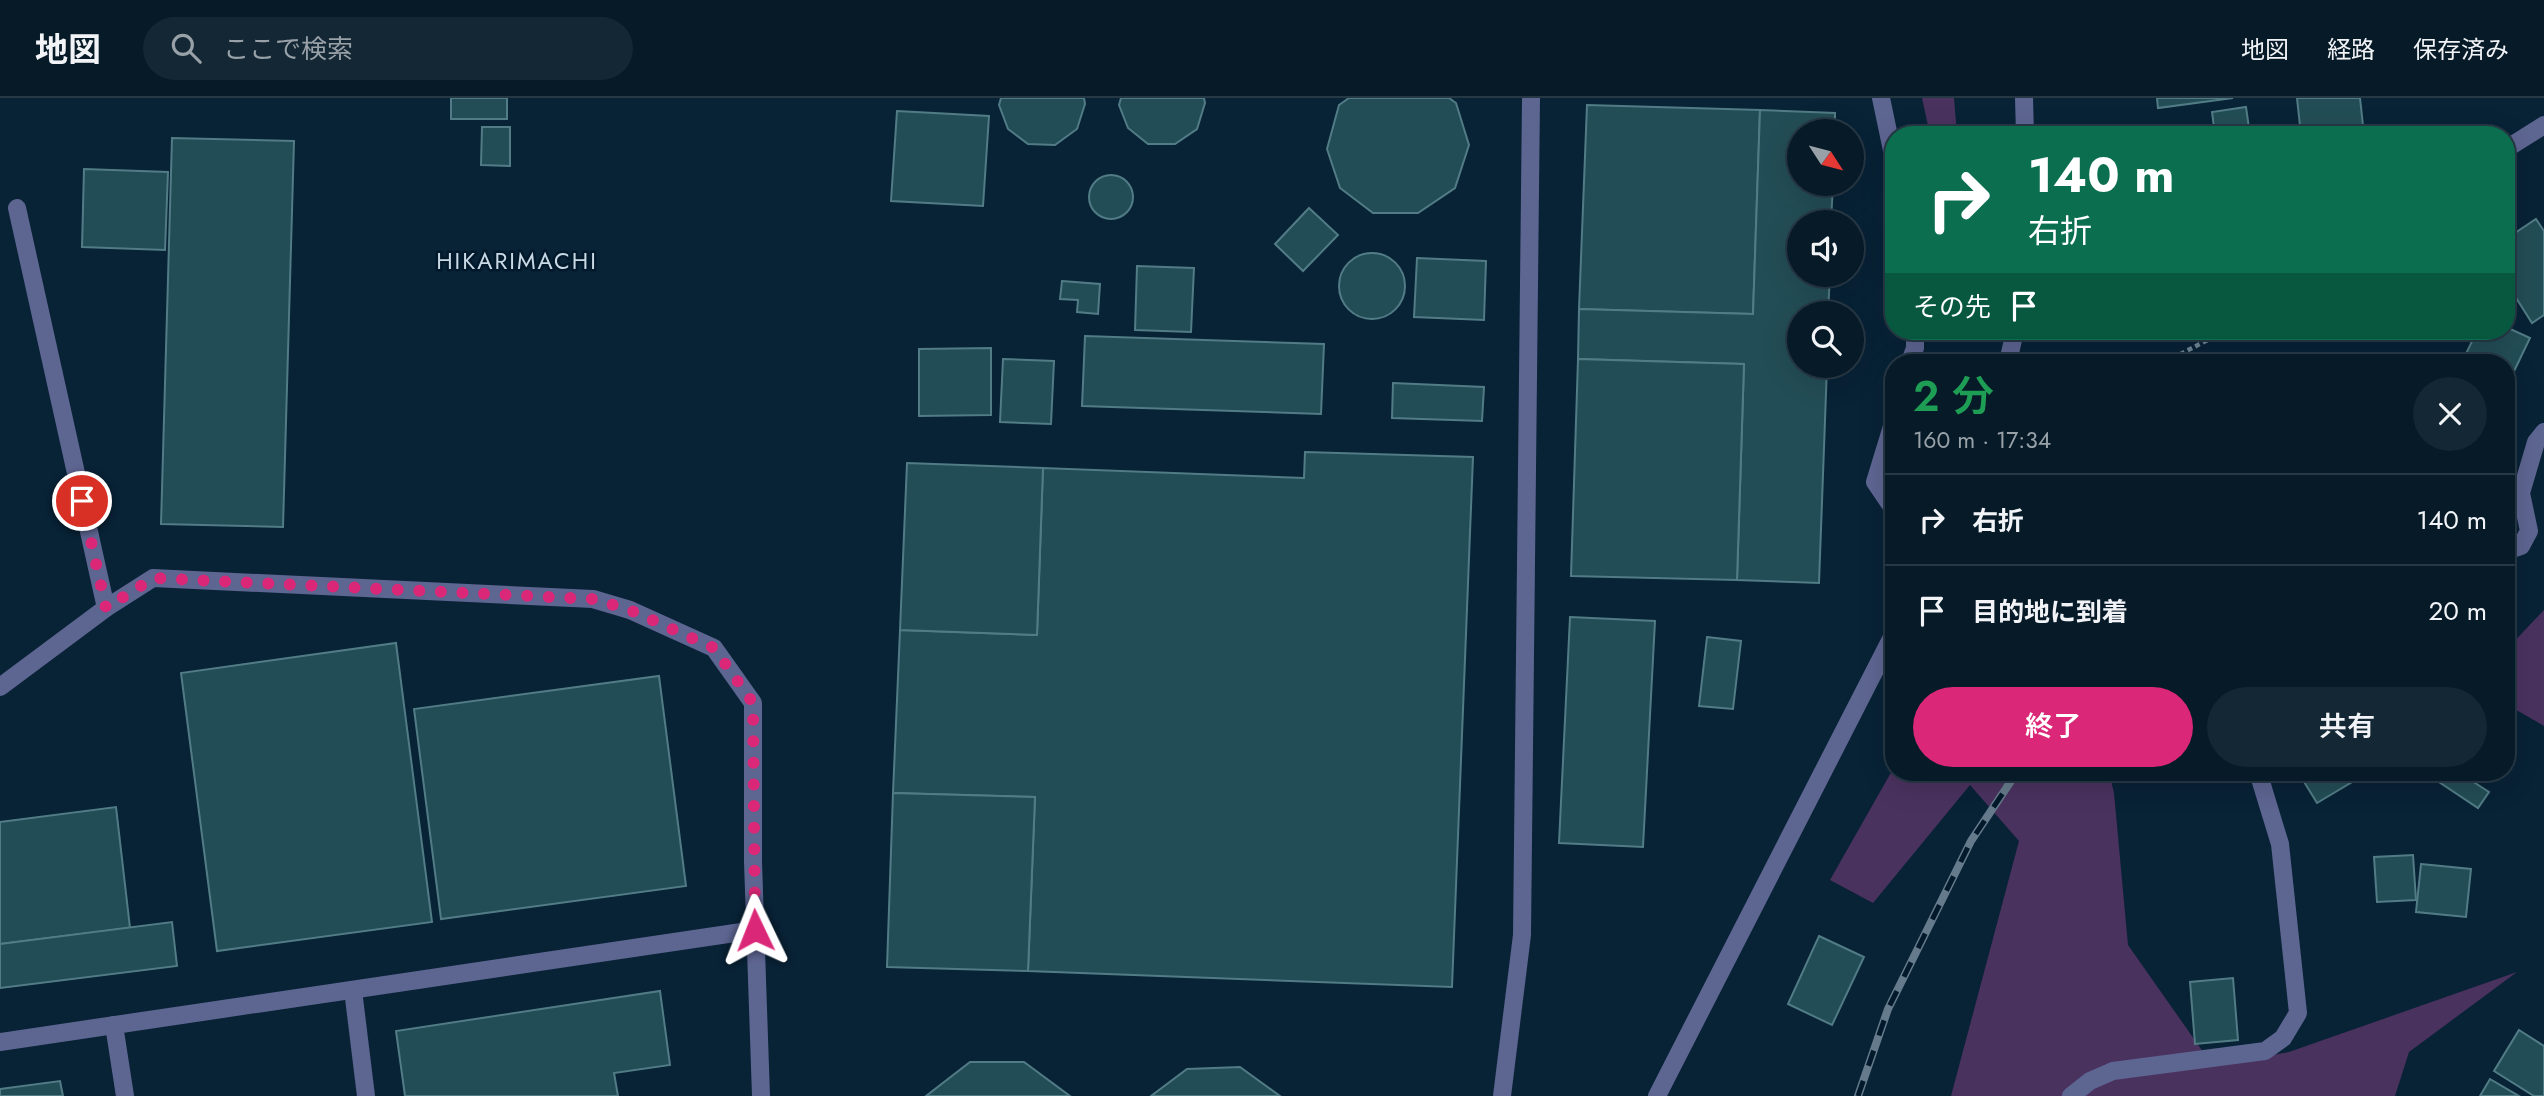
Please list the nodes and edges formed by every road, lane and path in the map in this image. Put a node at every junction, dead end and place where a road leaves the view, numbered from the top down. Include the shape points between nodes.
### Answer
1 (1531, 98) edge
2 (1881, 98) edge
3 (2024, 98) edge
4 (2544, 125) edge
5 (1887, 126) edge
6 (2025, 126) edge
7 (2515, 143) edge
8 (17, 208) dead end
9 (2208, 340) edge
10 (2180, 354) edge
11 (2544, 432) edge
12 (1885, 449) edge
13 (1885, 497) edge
14 (2515, 548) edge
15 (106, 608) junction
16 (1885, 651) edge
17 (0, 687) edge
18 (2261, 781) edge
19 (755, 930) junction
20 (353, 990) junction
21 (114, 1025) junction
22 (0, 1042) edge
23 (125, 1096) edge
24 (366, 1096) edge
25 (761, 1096) edge
26 (1502, 1096) edge
27 (1657, 1096) edge
28 (2071, 1096) edge

1 - 26 street via 1522,935
2 - 5 street
3 - 6 street
4 - 7 street
8 - 15 street
9 - 10 path
11 - 14 street via 2536,442 2521,493 2529,531
12 - 13 street via 1875,482
15 - 17 street
15 - 19 street via 153,578 593,599 630,610 714,648 753,703
16 - 27 street
18 - 28 street via 2280,844 2298,1013 2283,1038 2265,1051 2113,1071
19 - 20 street
19 - 25 street
20 - 21 street
20 - 24 street
21 - 22 street
21 - 23 street

